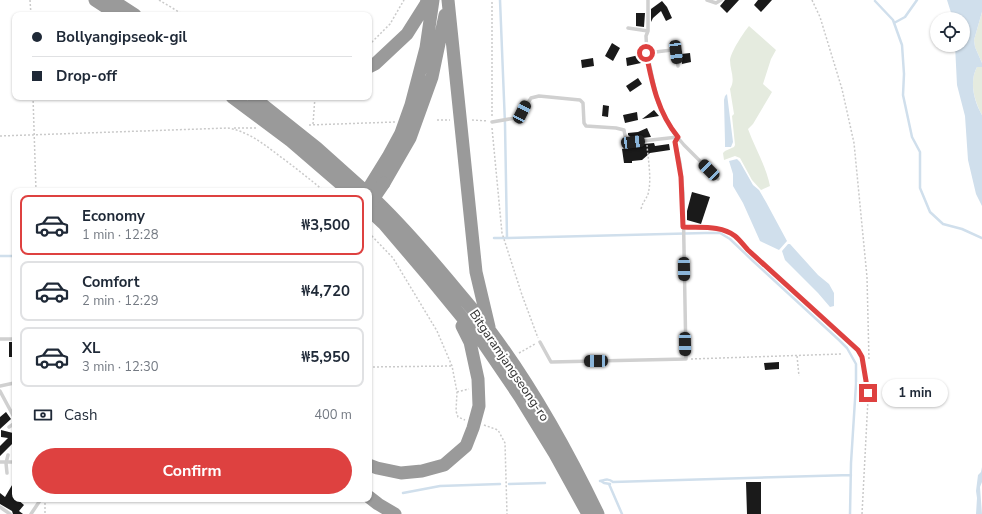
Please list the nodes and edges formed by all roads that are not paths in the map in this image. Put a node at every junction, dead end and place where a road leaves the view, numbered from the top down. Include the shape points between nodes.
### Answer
1 (95, 0) edge
2 (112, 0) edge
3 (427, 0) edge
4 (433, 0) edge
5 (648, 0) edge
6 (707, 0) edge
7 (721, 0) edge
8 (448, 2) edge
9 (113, 12) edge
10 (130, 12) edge
11 (628, 28) dead end
12 (648, 31) junction
13 (646, 53) junction
14 (372, 66) edge
15 (678, 66) dead end
16 (236, 100) edge
17 (257, 100) edge
18 (492, 122) road end
19 (678, 137) junction
20 (718, 179) dead end
21 (380, 180) junction
22 (346, 188) edge
23 (363, 188) edge
24 (370, 188) edge
25 (372, 197) edge
26 (372, 198) edge
27 (372, 213) edge
28 (684, 229) junction
29 (430, 278) junction
30 (490, 331) junction
31 (0, 339) edge
32 (12, 339) edge
33 (540, 342) road end
34 (12, 383) edge
35 (0, 386) edge
36 (0, 391) edge
37 (868, 393) road end
38 (12, 413) edge
39 (12, 425) edge
40 (9, 427) dead end
41 (8, 455) dead end
42 (0, 462) edge
43 (12, 462) edge
44 (6, 463) junction
45 (372, 466) edge
46 (6, 473) dead end
47 (372, 499) edge
48 (39, 502) edge
49 (0, 507) edge
50 (10, 514) edge
51 (31, 514) edge
52 (395, 514) edge
53 (588, 514) edge
54 (598, 514) edge

1 - 9 highway
2 - 10 highway
3 - 14 highway via 407,34
4 - 21 highway via 426,48 411,105
5 - 12 lane
6 - 7 lane
8 - 21 highway via 432,77 410,138
8 - 30 highway via 476,272
11 - 12 lane
12 - 13 lane
13 - 15 lane via 672,50 676,52
13 - 19 lane via 658,103
16 - 22 highway via 291,141
17 - 23 highway
18 - 19 lane via 516,118 531,98 539,96 580,100 583,103 586,126 624,130 628,141
19 - 20 lane
19 - 28 lane via 675,142 681,177
21 - 24 highway
21 - 26 highway, bridge
25 - 30 highway, Bitgaramjangseong-ro via 431,259
27 - 29 highway, Bitgaramjangseong-ro
28 - 33 lane via 686,359 551,362
28 - 37 lane via 716,228 736,237 858,350 862,357
29 - 45 highway via 457,316 470,342 478,379 479,406 473,428 466,446 444,465 401,473
29 - 53 highway, Bitgaramjangseong-ro via 484,344 520,397
30 - 54 highway, Bitgaramjangseong-ro via 539,404
31 - 32 lane
34 - 35 lane
36 - 38 lane
39 - 40 lane
41 - 44 lane
42 - 44 lane
43 - 44 lane
44 - 46 lane
47 - 52 highway
48 - 51 lane
49 - 50 lane

